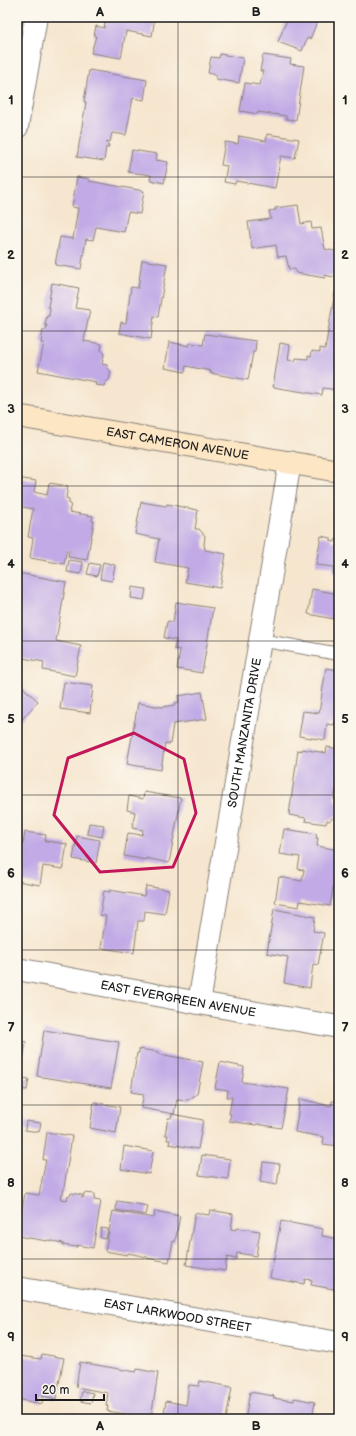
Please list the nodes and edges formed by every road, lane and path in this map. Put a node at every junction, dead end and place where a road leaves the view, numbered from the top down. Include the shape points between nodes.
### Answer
1 (36, 17) edge
2 (17, 127) edge
3 (17, 416) edge
4 (290, 462) junction
5 (339, 472) edge
6 (260, 640) junction
7 (339, 654) edge
8 (17, 969) edge
9 (199, 1003) junction
10 (339, 1027) edge
11 (17, 1288) edge
12 (339, 1343) edge

1 - 2 street
3 - 4 main road, EAST CAMERON AVENUE
4 - 5 main road, EAST CAMERON AVENUE
4 - 6 street, SOUTH MANZANITA DRIVE
6 - 7 lane
6 - 9 street, SOUTH MANZANITA DRIVE
8 - 9 street, EAST EVERGREEN AVENUE
9 - 10 street, EAST EVERGREEN AVENUE
11 - 12 street, EAST LARKWOOD STREET

